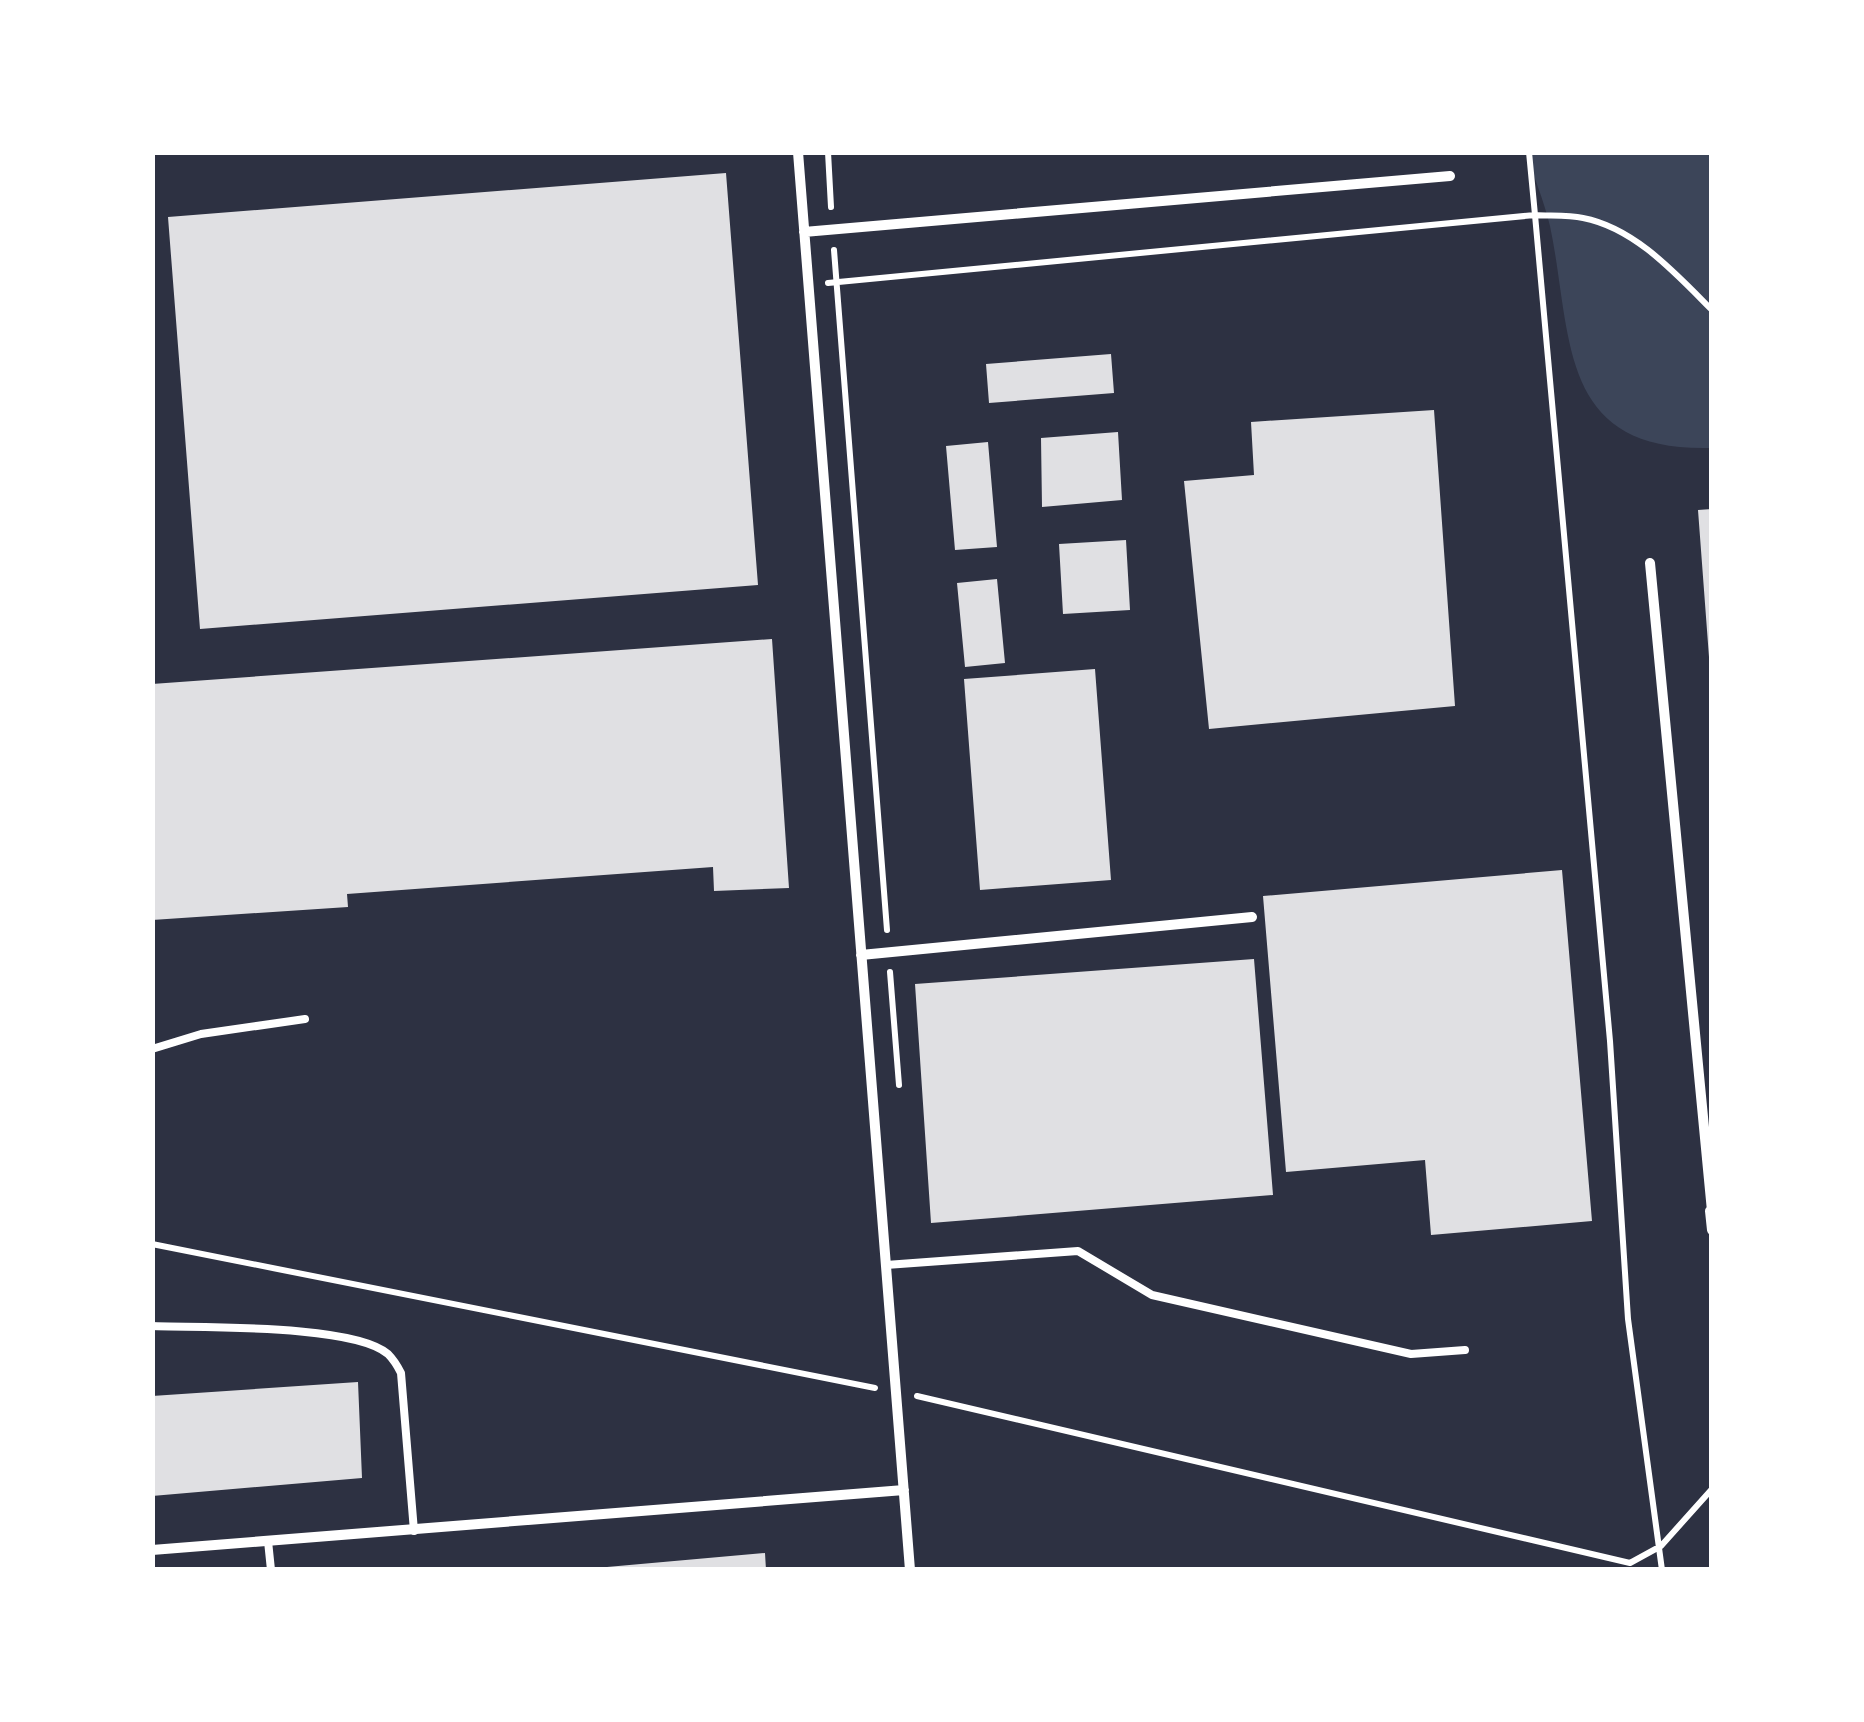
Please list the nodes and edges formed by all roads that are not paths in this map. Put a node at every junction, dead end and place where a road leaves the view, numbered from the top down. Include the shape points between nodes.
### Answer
1 (798, 152) edge
2 (1450, 176) dead end
3 (804, 232) junction
4 (1650, 563) dead end
5 (1252, 917) dead end
6 (860, 955) junction
7 (305, 1019) dead end
8 (152, 1048) edge
9 (1710, 1211) edge
10 (1712, 1230) edge
11 (886, 1265) junction
12 (152, 1326) edge
13 (1465, 1350) dead end
14 (904, 1490) junction
15 (414, 1530) junction
16 (268, 1541) junction
17 (152, 1550) edge
18 (271, 1570) edge
19 (910, 1570) edge

1 - 3 street
2 - 3 street
3 - 6 street
4 - 9 street
5 - 6 street
6 - 11 street
7 - 8 lane
9 - 10 street
11 - 13 lane via 1078,1250 1152,1295 1411,1354
11 - 14 street
12 - 15 lane via 301,1333 369,1344 389,1354 402,1373
14 - 15 street
14 - 19 street
15 - 16 street
16 - 17 street
16 - 18 lane

